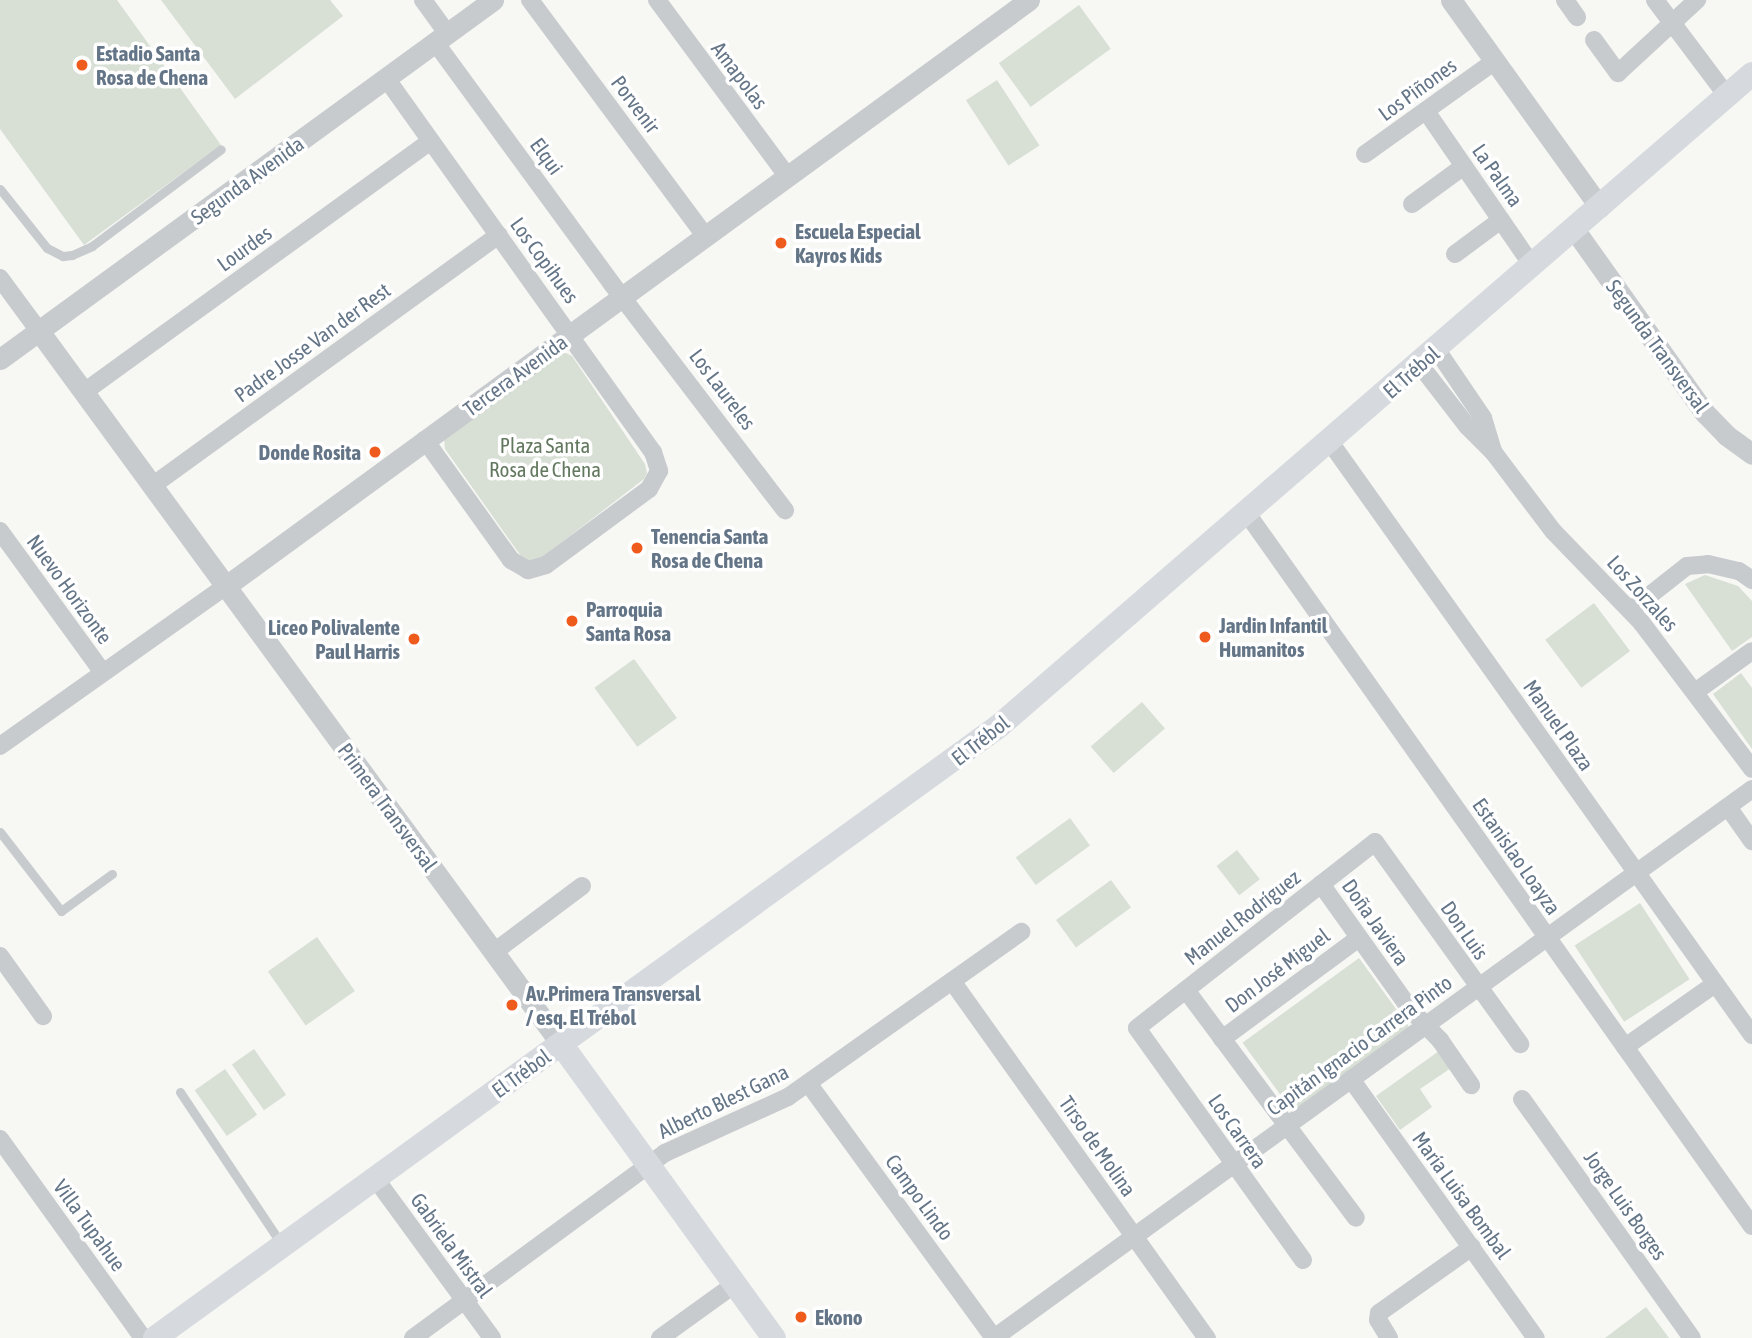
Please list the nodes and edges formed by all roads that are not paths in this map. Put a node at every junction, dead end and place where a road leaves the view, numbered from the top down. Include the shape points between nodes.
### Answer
1 (423, 0) edge
2 (493, 0) edge
3 (530, 0) edge
4 (657, 0) edge
5 (1028, 0) edge
6 (1451, 0) edge
7 (1565, 0) edge
8 (1655, 0) edge
9 (1697, 0) edge
10 (1577, 17) dead end
11 (1672, 23) junction
12 (441, 38) junction
13 (1594, 40) dead end
14 (1495, 61) junction
15 (1752, 74) edge
16 (386, 78) junction
17 (1727, 96) junction
18 (1426, 111) junction
19 (431, 141) junction
20 (220, 149) dead end
21 (1366, 154) dead end
22 (1464, 166) junction
23 (787, 176) junction
24 (0, 189) edge
25 (1412, 204) dead end
26 (1600, 207) junction
27 (1501, 220) junction
28 (1574, 229) junction
29 (499, 235) junction
30 (705, 236) junction
31 (1455, 254) dead end
32 (1532, 265) junction
33 (0, 278) edge
34 (623, 296) junction
35 (39, 331) junction
36 (571, 334) junction
37 (1429, 357) junction
38 (0, 359) edge
39 (84, 392) junction
40 (425, 440) junction
41 (1330, 442) junction
42 (1752, 454) edge
43 (152, 486) junction
44 (785, 510) dead end
45 (1246, 512) junction
46 (0, 531) edge
47 (1752, 580) edge
48 (226, 586) junction
49 (1631, 610) junction
50 (1752, 651) edge
51 (103, 673) junction
52 (1695, 692) junction
53 (1, 743) edge
54 (1752, 769) edge
55 (1752, 789) edge
56 (1728, 807) junction
57 (0, 832) edge
58 (1752, 841) edge
59 (1375, 842) joint
60 (1636, 872) junction
61 (112, 874) dead end
62 (1321, 884) junction
63 (582, 886) dead end
64 (1021, 932) dead end
65 (1547, 937) junction
66 (1359, 938) junction
67 (494, 952) junction
68 (0, 956) edge
69 (952, 981) junction
70 (1715, 984) junction
71 (1478, 987) junction
72 (1186, 990) junction
73 (43, 1016) dead end
74 (1426, 1025) junction
75 (1137, 1028) joint
76 (1752, 1035) edge
77 (1222, 1039) junction
78 (561, 1044) junction
79 (1520, 1044) dead end
80 (1625, 1047) junction
81 (1351, 1079) junction
82 (808, 1083) junction
83 (1471, 1085) dead end
84 (180, 1092) dead end
85 (1522, 1098) dead end
86 (1287, 1125) junction
87 (0, 1139) edge
88 (1234, 1164) junction
89 (649, 1165) junction
90 (375, 1178) junction
91 (1356, 1218) dead end
92 (1752, 1226) edge
93 (1134, 1237) junction
94 (282, 1246) junction
95 (1472, 1247) junction
96 (1303, 1260) dead end
97 (735, 1284) junction
98 (464, 1300) junction
99 (143, 1338) edge
100 (155, 1338) edge
101 (413, 1338) edge
102 (492, 1338) edge
103 (660, 1338) edge
104 (774, 1338) edge
105 (994, 1338) edge
106 (1207, 1338) edge
107 (1390, 1338) edge
108 (1536, 1338) edge
109 (1692, 1338) edge

1 - 12 street, Elqui
2 - 12 street, Segunda Avenida
3 - 30 street, Porvenir
4 - 23 street, Amapolas
5 - 23 street, Tercera Avenida
6 - 14 street
7 - 10 street
8 - 11 street
9 - 11 street
11 - 13 street via 1618,73
11 - 17 street
12 - 16 street, Segunda Avenida
12 - 34 street, Elqui
14 - 18 street, Los Piñones
14 - 26 street
15 - 17 main road, El Trébol
16 - 19 street, Los Copihues
16 - 35 street, Segunda Avenida
17 - 26 main road, El Trébol
18 - 21 street, Los Piñones
18 - 22 street, La Palma
19 - 29 street, Los Copihues
19 - 39 street, Lourdes
20 - 24 lane via 92,246 72,255 47,248
22 - 25 street
22 - 27 street, La Palma
23 - 30 street, Tercera Avenida
26 - 28 main road, El Trébol
27 - 31 street
27 - 32 street, La Palma
28 - 32 main road, El Trébol
28 - 42 street, Segunda Transversal via 1705,413
29 - 36 street, Los Copihues
29 - 43 street, Padre Josse Van der Rest
30 - 34 street, Tercera Avenida
32 - 37 main road, El Trébol
33 - 35 street, Primera Transversal
34 - 36 street, Tercera Avenida
34 - 44 street, Los Laureles
35 - 38 street, Segunda Avenida
35 - 39 street, Primera Transversal
36 - 40 street, Tercera Avenida
36 - 40 street, Los Copihues via 653,452 659,471 649,489 546,565 528,570 511,560
37 - 41 main road, El Trébol
37 - 49 street, Los Zorzales via 1468,427 1494,453 1553,531
39 - 43 street, Primera Transversal
40 - 48 street, Tercera Avenida
41 - 45 main road, El Trébol
41 - 60 street, Manuel Plaza
43 - 48 street, Primera Transversal
45 - 65 street, Estanislao Loayza
45 - 78 main road, El Trébol via 989,734
46 - 51 street, Nuevo Horizonte
47 - 49 street via 1739,571 1708,564 1687,566
48 - 51 street, Tercera Avenida
48 - 67 street, Primera Transversal
49 - 52 street, Los Zorzales
50 - 52 street
51 - 53 street, Tercera Avenida
52 - 54 street, Los Zorzales
55 - 56 street, Capitán Ignacio Carrera Pinto
56 - 58 street
56 - 60 street, Capitán Ignacio Carrera Pinto
57 - 61 lane via 61,911
59 - 62 street, Manuel Rodríguez
59 - 71 street, Don Luis
60 - 65 street, Capitán Ignacio Carrera Pinto
60 - 70 street, Manuel Plaza
62 - 66 street, Doña Javiera
62 - 72 street, Manuel Rodríguez
63 - 67 street
64 - 69 street, Alberto Blest Gana
65 - 71 street, Capitán Ignacio Carrera Pinto
65 - 80 street, Estanislao Loayza
66 - 74 street, Doña Javiera
66 - 77 street, Don José Miguel
67 - 78 street, Primera Transversal
68 - 73 street
69 - 82 street, Alberto Blest Gana
69 - 93 street, Tirso de Molina
70 - 76 street, Manuel Plaza
70 - 80 street
71 - 74 street, Capitán Ignacio Carrera Pinto
71 - 79 street, Don Luis
72 - 75 street, Manuel Rodríguez
72 - 77 street
74 - 81 street, Capitán Ignacio Carrera Pinto
74 - 83 street, Doña Javiera
75 - 88 street, Los Carrera
77 - 86 street
78 - 89 main road, Primera Transversal
78 - 90 main road, El Trébol
80 - 92 street, Estanislao Loayza
81 - 86 street, Capitán Ignacio Carrera Pinto
81 - 95 street, María Luisa Bombal
82 - 89 street, Alberto Blest Gana via 777,1104 690,1140
82 - 105 street, Campo Lindo
84 - 94 lane
85 - 109 street, Jorge Luis Borges
86 - 88 street, Capitán Ignacio Carrera Pinto
86 - 91 street
87 - 99 street, Villa Tupahue
88 - 93 street, Capitán Ignacio Carrera Pinto
88 - 96 street, Los Carrera
89 - 97 main road, Primera Transversal
89 - 98 street, Alberto Blest Gana
90 - 94 main road, El Trébol
90 - 98 street, Gabriela Mistral
93 - 105 street, Capitán Ignacio Carrera Pinto
93 - 106 street, Tirso de Molina
94 - 100 main road, El Trébol
95 - 107 street via 1379,1313 1378,1320
95 - 108 street, María Luisa Bombal
97 - 103 street
97 - 104 main road, Primera Transversal
98 - 101 street, Alberto Blest Gana
98 - 102 street, Gabriela Mistral

